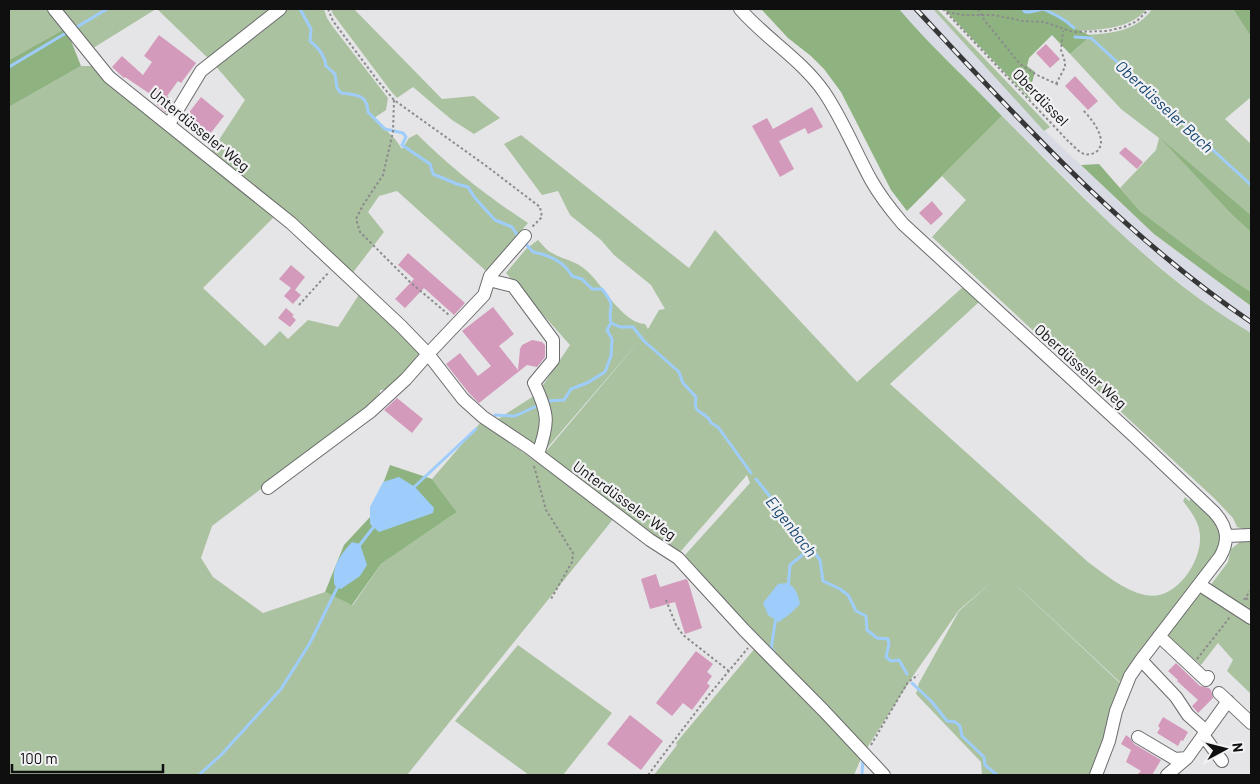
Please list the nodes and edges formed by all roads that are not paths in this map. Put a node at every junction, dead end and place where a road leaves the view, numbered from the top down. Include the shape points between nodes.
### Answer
1 (54, 9) edge
2 (280, 9) edge
3 (740, 9) edge
4 (169, 124) junction
5 (522, 240) road end
6 (489, 280) junction
7 (428, 354) junction
8 (533, 451) junction
9 (268, 488) dead end
10 (1231, 535) junction
11 (1251, 535) edge
12 (1200, 585) junction
13 (1251, 618) edge
14 (1159, 636) junction
15 (1140, 660) junction
16 (1208, 677) dead end
17 (1251, 723) edge
18 (1205, 733) junction
19 (1138, 737) dead end
20 (1187, 758) junction
21 (1222, 761) dead end
22 (884, 775) edge
23 (1096, 775) edge
24 (1167, 775) edge

1 - 4 street, Unterdüsseler Weg via 108,77
2 - 4 street via 201,71
3 - 10 street, Oberdüsseler Weg via 818,84 876,188 903,224 1191,490
4 - 7 street, Unterdüsseler Weg via 291,223
5 - 6 street
6 - 7 street via 484,295
6 - 8 street via 513,286 553,340 553,360 534,383 547,418 546,431
7 - 8 street, Unterdüsseler Weg via 463,399 483,417
7 - 9 street via 370,412
8 - 22 street, Unterdüsseler Weg via 678,558
10 - 11 street
10 - 12 street
12 - 13 street
12 - 14 street
14 - 15 street
14 - 16 street via 1206,680
15 - 18 street
15 - 23 street via 1124,690
17 - 18 street via 1224,697
18 - 20 street
18 - 21 street
19 - 20 street via 1175,759
20 - 24 street

